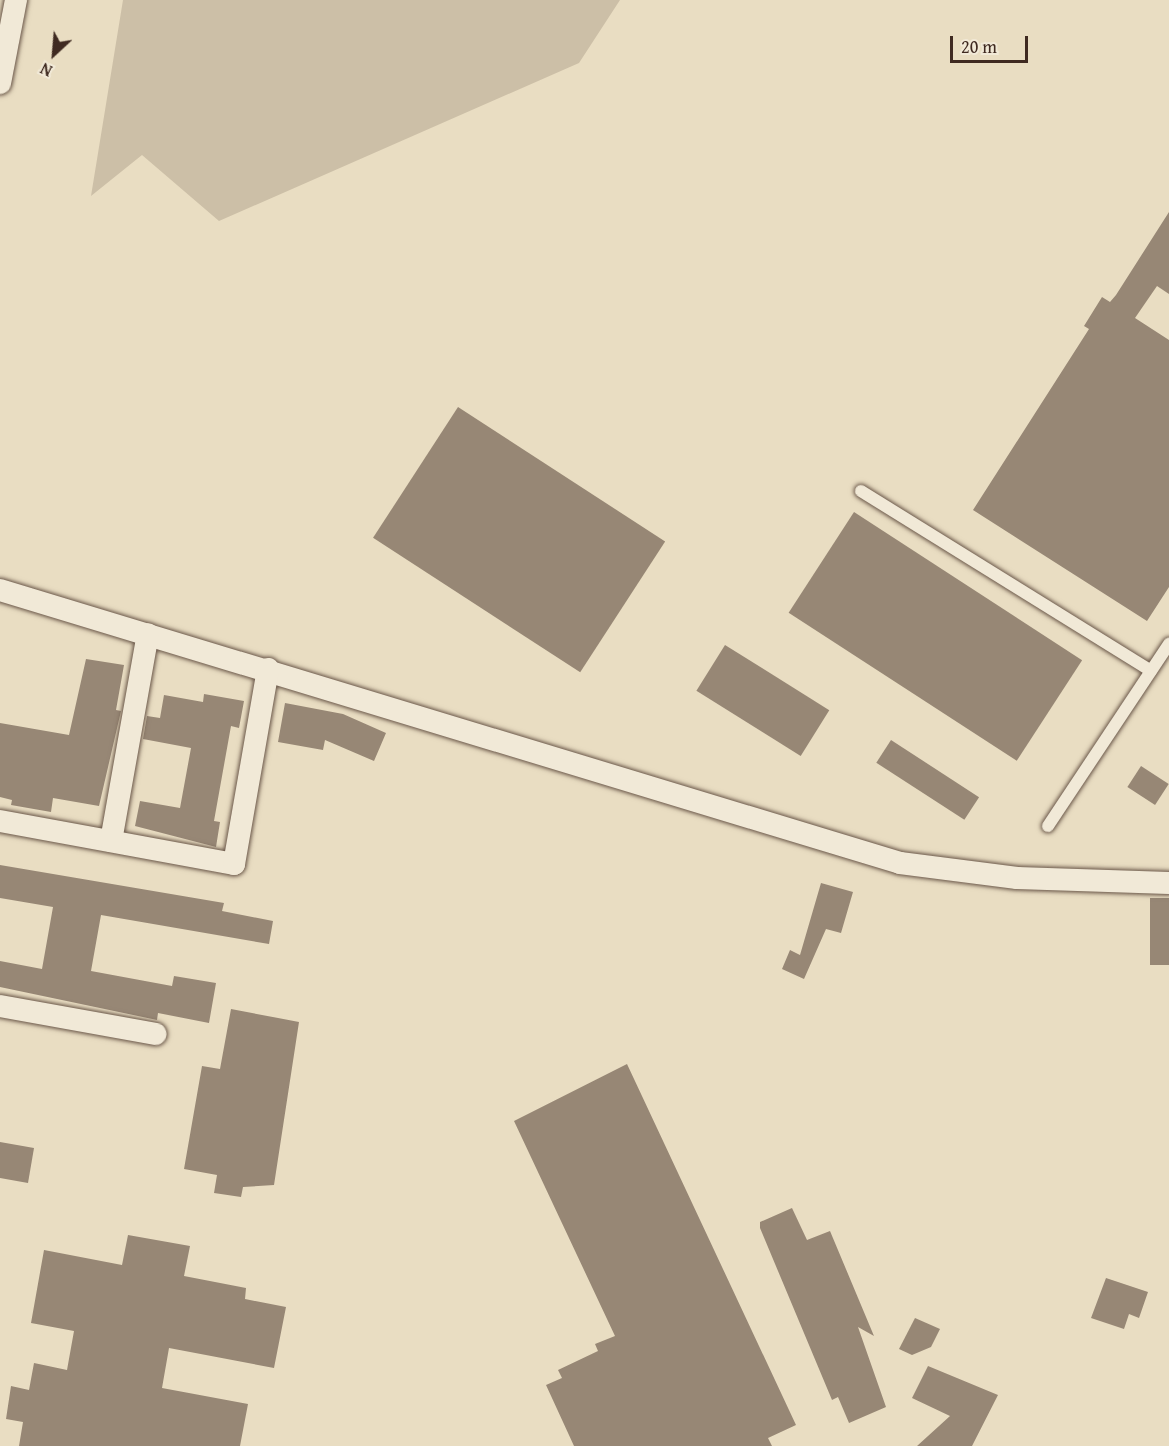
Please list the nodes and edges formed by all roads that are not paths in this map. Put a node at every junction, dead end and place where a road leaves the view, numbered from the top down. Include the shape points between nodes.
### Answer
1 (16, 0) edge
2 (0, 83) edge
3 (861, 491) dead end
4 (0, 590) edge
5 (148, 634) junction
6 (1169, 644) edge
7 (268, 669) junction
8 (1151, 671) junction
9 (0, 821) edge
10 (1048, 826) dead end
11 (111, 841) junction
12 (1169, 883) edge
13 (0, 1006) edge
14 (156, 1034) dead end

1 - 2 street
3 - 8 lane
4 - 5 street
5 - 7 street
5 - 11 street
6 - 8 lane
7 - 11 street via 234,864
7 - 12 street via 900,863 1017,878
8 - 10 lane
9 - 11 street
13 - 14 street

